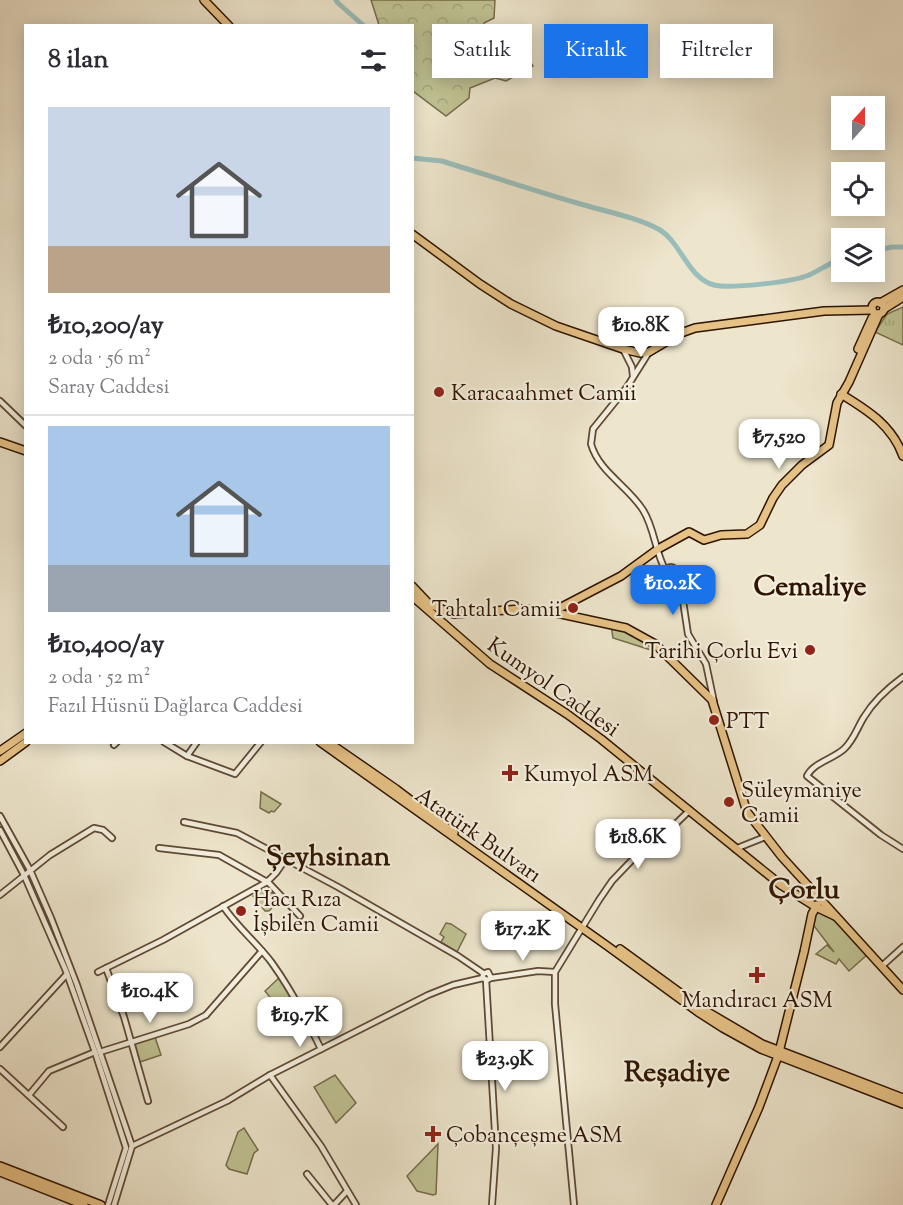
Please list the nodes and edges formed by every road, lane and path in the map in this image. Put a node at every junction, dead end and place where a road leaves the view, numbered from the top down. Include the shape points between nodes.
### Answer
1 (202, 0) edge
2 (225, 24) edge
3 (414, 235) edge
4 (902, 293) edge
5 (879, 310) junction
6 (623, 350) junction
7 (649, 352) junction
8 (633, 376) junction
9 (842, 391) junction
10 (0, 401) edge
11 (24, 424) edge
12 (0, 442) edge
13 (24, 450) edge
14 (903, 456) edge
15 (658, 549) junction
16 (668, 569) junction
17 (672, 579) junction
18 (414, 588) edge
19 (417, 599) edge
20 (552, 612) junction
21 (454, 614) junction
22 (440, 620) junction
23 (903, 678) edge
24 (713, 705) junction
25 (24, 734) edge
26 (24, 743) edge
27 (168, 744) edge
28 (196, 744) edge
29 (259, 744) edge
30 (323, 744) edge
31 (331, 744) edge
32 (0, 750) edge
33 (187, 756) junction
34 (0, 761) edge
35 (690, 810) junction
36 (0, 816) edge
37 (184, 822) dead end
38 (438, 824) junction
39 (0, 830) edge
40 (765, 837) junction
41 (112, 838) dead end
42 (159, 848) dead end
43 (735, 849) junction
44 (903, 849) edge
45 (285, 860) junction
46 (30, 870) junction
47 (24, 875) junction
48 (267, 881) junction
49 (0, 895) edge
50 (821, 900) junction
51 (223, 906) junction
52 (814, 906) junction
53 (300, 916) dead end
54 (842, 921) junction
55 (582, 926) junction
56 (903, 947) edge
57 (262, 951) junction
58 (882, 966) junction
59 (106, 968) junction
60 (98, 972) dead end
61 (555, 972) junction
62 (67, 974) junction
63 (486, 977) junction
64 (903, 990) edge
65 (23, 1017) dead end
66 (0, 1042) edge
67 (132, 1042) junction
68 (0, 1047) edge
69 (321, 1049) junction
70 (98, 1052) junction
71 (778, 1053) junction
72 (0, 1069) edge
73 (270, 1075) junction
74 (29, 1095) junction
75 (903, 1098) edge
76 (148, 1101) dead end
77 (903, 1104) edge
78 (63, 1127) dead end
79 (132, 1146) junction
80 (126, 1148) junction
81 (0, 1166) edge
82 (0, 1172) edge
83 (307, 1174) dead end
84 (347, 1191) junction
85 (84, 1205) edge
86 (101, 1205) edge
87 (108, 1205) edge
88 (114, 1205) edge
89 (333, 1205) edge
90 (356, 1205) edge
91 (492, 1205) edge
92 (574, 1205) edge
93 (716, 1205) edge

1 - 2 main road
3 - 6 main road via 511,304 556,326
4 - 5 main road
4 - 5 main road
5 - 7 main road via 843,307 695,328
5 - 9 main road via 864,335
5 - 9 main road
6 - 7 main road
6 - 8 street
7 - 8 street
8 - 15 street via 593,429 591,444 610,475 644,510
9 - 14 main road via 884,424
9 - 15 main road via 829,445 782,485 760,525 747,534 704,540 689,532
10 - 11 street
12 - 13 main road
15 - 16 street
15 - 20 main road via 621,576
16 - 17 street via 667,575
16 - 17 street via 674,567 677,571
17 - 24 street via 683,602 691,640 706,664
18 - 21 main road via 429,604
19 - 22 main road, Kumyol Caddesi
20 - 21 main road via 521,609
20 - 24 main road via 626,628 655,644
21 - 22 main road via 447,624
22 - 35 main road, Kumyol Caddesi via 490,664 567,714
23 - 44 street via 874,704 843,750 810,770 807,776
24 - 40 main road via 747,812
25 - 32 main road
26 - 34 main road
27 - 33 street
28 - 33 street
29 - 33 street via 235,774
30 - 38 main road, Atatürk Bulvarı
31 - 38 main road, Atatürk Bulvarı
35 - 43 main road, Kumyol Caddesi
35 - 55 street via 612,881
36 - 46 street
37 - 45 street via 231,831
38 - 55 main road, Atatürk Bulvarı
39 - 47 street
40 - 43 street
40 - 50 main road
41 - 46 street via 94,828
42 - 48 street via 219,855
43 - 52 main road, Kumyol Caddesi
45 - 48 street
45 - 63 street via 458,956
46 - 47 street
46 - 70 street via 73,974
47 - 49 street
47 - 62 street
48 - 51 street
48 - 53 street
50 - 52 main road
50 - 54 main road
51 - 57 street
51 - 59 street
52 - 54 main road, Kumyol Caddesi
52 - 71 main road
54 - 58 main road
55 - 61 street
55 - 71 main road, Atatürk Bulvarı via 701,1008
56 - 58 street
57 - 67 street via 206,1015
57 - 69 street
58 - 64 main road
59 - 60 street
59 - 67 street
61 - 63 street
61 - 92 street
62 - 68 street
62 - 70 street
63 - 69 street via 428,995
63 - 91 street via 496,1148
65 - 66 street
67 - 70 street
67 - 76 street
69 - 73 street
70 - 74 street via 49,1071
70 - 79 street
70 - 80 street
71 - 75 main road, Atatürk Bulvarı
71 - 77 main road, Atatürk Bulvarı
71 - 93 main road
72 - 74 street
73 - 79 street via 227,1101
73 - 84 street via 321,1146
74 - 78 street
79 - 80 street
79 - 88 street
80 - 87 street
81 - 86 main road
82 - 85 main road
83 - 89 street
84 - 89 street
84 - 90 street

